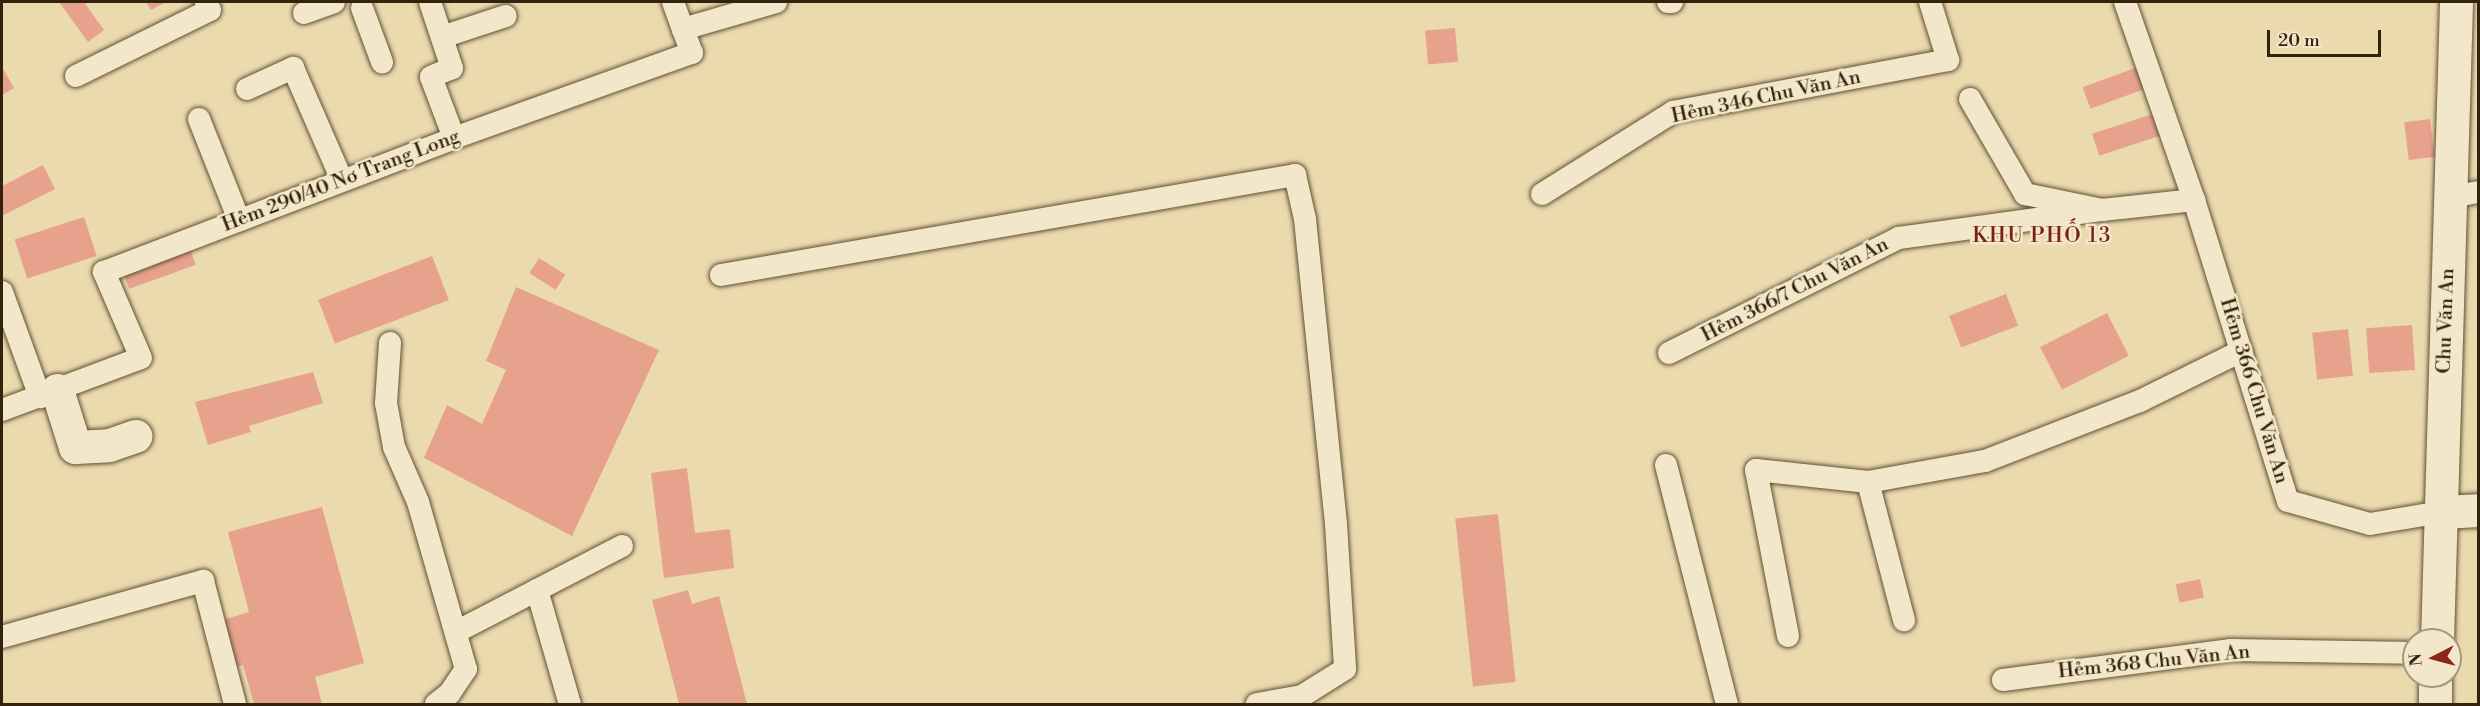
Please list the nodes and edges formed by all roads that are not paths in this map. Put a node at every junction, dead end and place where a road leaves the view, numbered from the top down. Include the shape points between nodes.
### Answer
1 (206, 2) edge
2 (334, 2) edge
3 (430, 2) edge
4 (673, 2) edge
5 (776, 2) edge
6 (1930, 2) edge
7 (2125, 2) edge
8 (2456, 2) edge
9 (365, 4) edge
10 (304, 13) dead end
11 (506, 16) dead end
12 (683, 29) junction
13 (442, 37) junction
14 (382, 62) dead end
15 (76, 76) dead end
16 (247, 89) dead end
17 (1970, 99) dead end
18 (199, 119) dead end
19 (454, 138) junction
20 (342, 180) junction
21 (1542, 194) dead end
22 (2464, 194) edge
23 (2194, 200) junction
24 (2102, 210) junction
25 (239, 220) junction
26 (721, 275) dead end
27 (2, 292) edge
28 (390, 343) dead end
29 (2241, 351) junction
30 (1669, 353) dead end
31 (48, 393) junction
32 (2, 410) edge
33 (135, 436) dead end
34 (1666, 465) dead end
35 (1868, 482) junction
36 (2478, 510) edge
37 (2442, 512) junction
38 (622, 546) dead end
39 (537, 590) junction
40 (1904, 620) dead end
41 (2437, 628) edge
42 (456, 632) junction
43 (1788, 636) dead end
44 (2, 637) edge
45 (2402, 653) edge
46 (2003, 680) dead end
47 (2436, 688) edge
48 (235, 705) edge
49 (436, 705) edge
50 (570, 705) edge
51 (1257, 705) edge
52 (1727, 705) edge
53 (2435, 705) edge

1 - 15 lane via 210,10
2 - 10 lane
3 - 13 lane
4 - 12 lane
5 - 12 lane
6 - 21 lane, Hẻm 346 Chu Văn An via 1948,60 1672,112
7 - 23 lane, Hẻm 366 Chu Văn An
8 - 22 street, Chu Văn An
9 - 14 lane
11 - 13 lane
12 - 19 lane, Hẻm 290/40 Nơ Trang Long via 692,53
13 - 19 lane via 452,68 431,77
16 - 20 lane via 294,68
17 - 24 lane via 2025,194
18 - 25 lane
19 - 20 lane, Hẻm 290/40 Nơ Trang Long
20 - 25 lane, Hẻm 290/40 Nơ Trang Long
22 - 37 street, Chu Văn An
23 - 24 lane
23 - 29 lane, Hẻm 366 Chu Văn An
24 - 30 lane, Hẻm 366/7 Chu Văn An via 1899,238
25 - 31 lane, Hẻm 290/40 Nơ Trang Long via 104,272 141,358
26 - 51 lane via 1295,175 1305,219 1336,524 1345,669 1302,696
27 - 31 lane
28 - 42 lane via 386,403 394,447 418,501
29 - 35 lane via 2140,401 1985,461
29 - 37 lane, Hẻm 366 Chu Văn An via 2288,501 2370,524
31 - 32 lane, Hẻm 290/40 Nơ Trang Long
31 - 33 street via 75,447 109,445
34 - 52 lane
35 - 40 lane
35 - 43 lane via 1756,470
36 - 37 street
37 - 41 street, Chu Văn An
38 - 39 lane
39 - 42 lane
39 - 50 lane
42 - 49 lane via 466,669 450,693
44 - 48 lane via 203,581
45 - 46 lane, Hẻm 368 Chu Văn An via 2231,650
47 - 53 street

